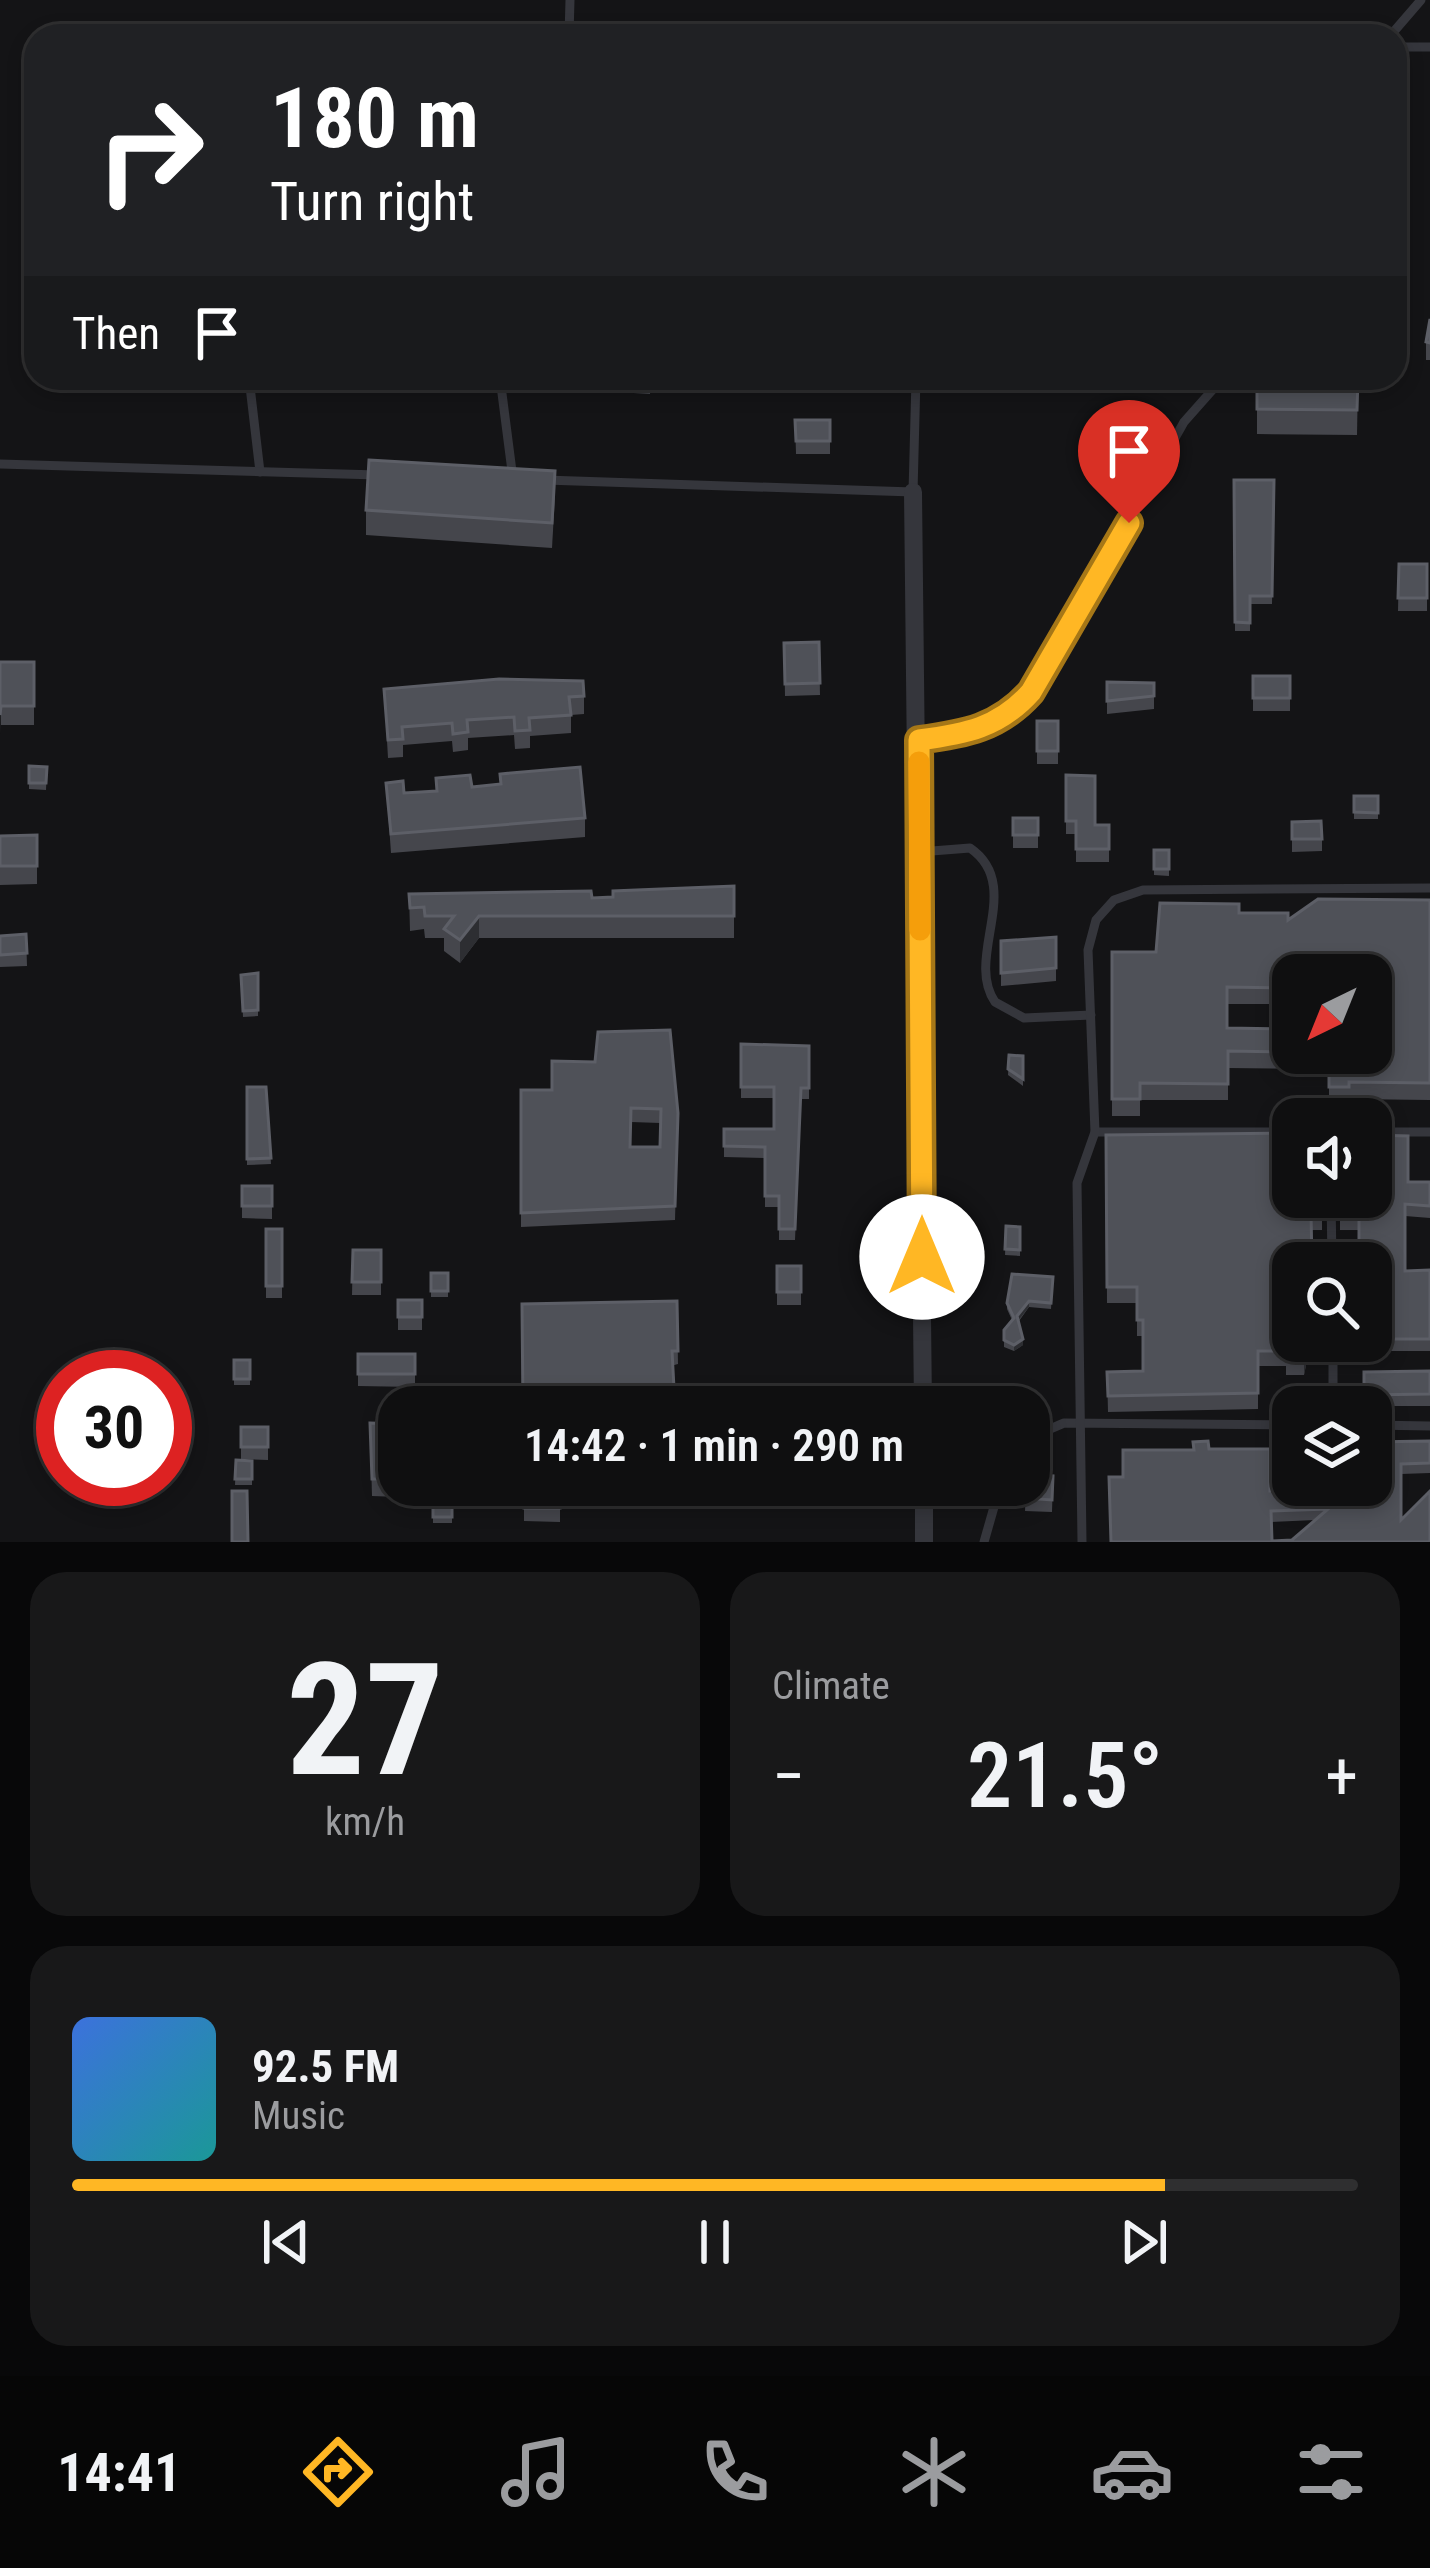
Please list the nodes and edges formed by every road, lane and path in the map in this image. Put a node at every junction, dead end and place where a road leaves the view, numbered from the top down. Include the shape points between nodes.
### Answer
1 (1421, 0) edge
2 (1400, 24) edge
3 (250, 390) edge
4 (502, 390) edge
5 (916, 390) edge
6 (1212, 390) edge
7 (0, 464) edge
8 (260, 472) junction
9 (398, 476) edge
10 (490, 478) edge
11 (513, 479) junction
12 (914, 491) junction
13 (919, 740) junction
14 (919, 852) junction
15 (1430, 888) edge
16 (1090, 1015) junction
17 (1095, 1132) junction
18 (1272, 1132) edge
19 (1392, 1132) edge
20 (1430, 1132) edge
21 (922, 1386) edge
22 (1082, 1423) junction
23 (1272, 1425) edge
24 (1392, 1425) edge
25 (1430, 1426) edge
26 (1050, 1430) edge
27 (924, 1506) edge
28 (993, 1506) edge
29 (924, 1542) edge
30 (984, 1542) edge
31 (1082, 1542) edge

1 - 2 lane
3 - 8 lane
4 - 11 lane
5 - 12 lane
6 - 13 lane via 1184,422 1031,692 990,727
7 - 8 lane
8 - 9 lane
10 - 11 lane
11 - 12 lane
12 - 13 street
13 - 14 street
14 - 16 lane via 970,848 986,865 995,904 984,973 994,1002 1024,1018
14 - 21 street
15 - 16 lane via 1143,890 1114,899 1096,920 1088,950
16 - 17 lane
17 - 18 lane
17 - 22 lane via 1077,1183
19 - 20 lane
22 - 23 lane
22 - 26 lane
22 - 31 lane
24 - 25 lane
27 - 29 street
28 - 30 lane

